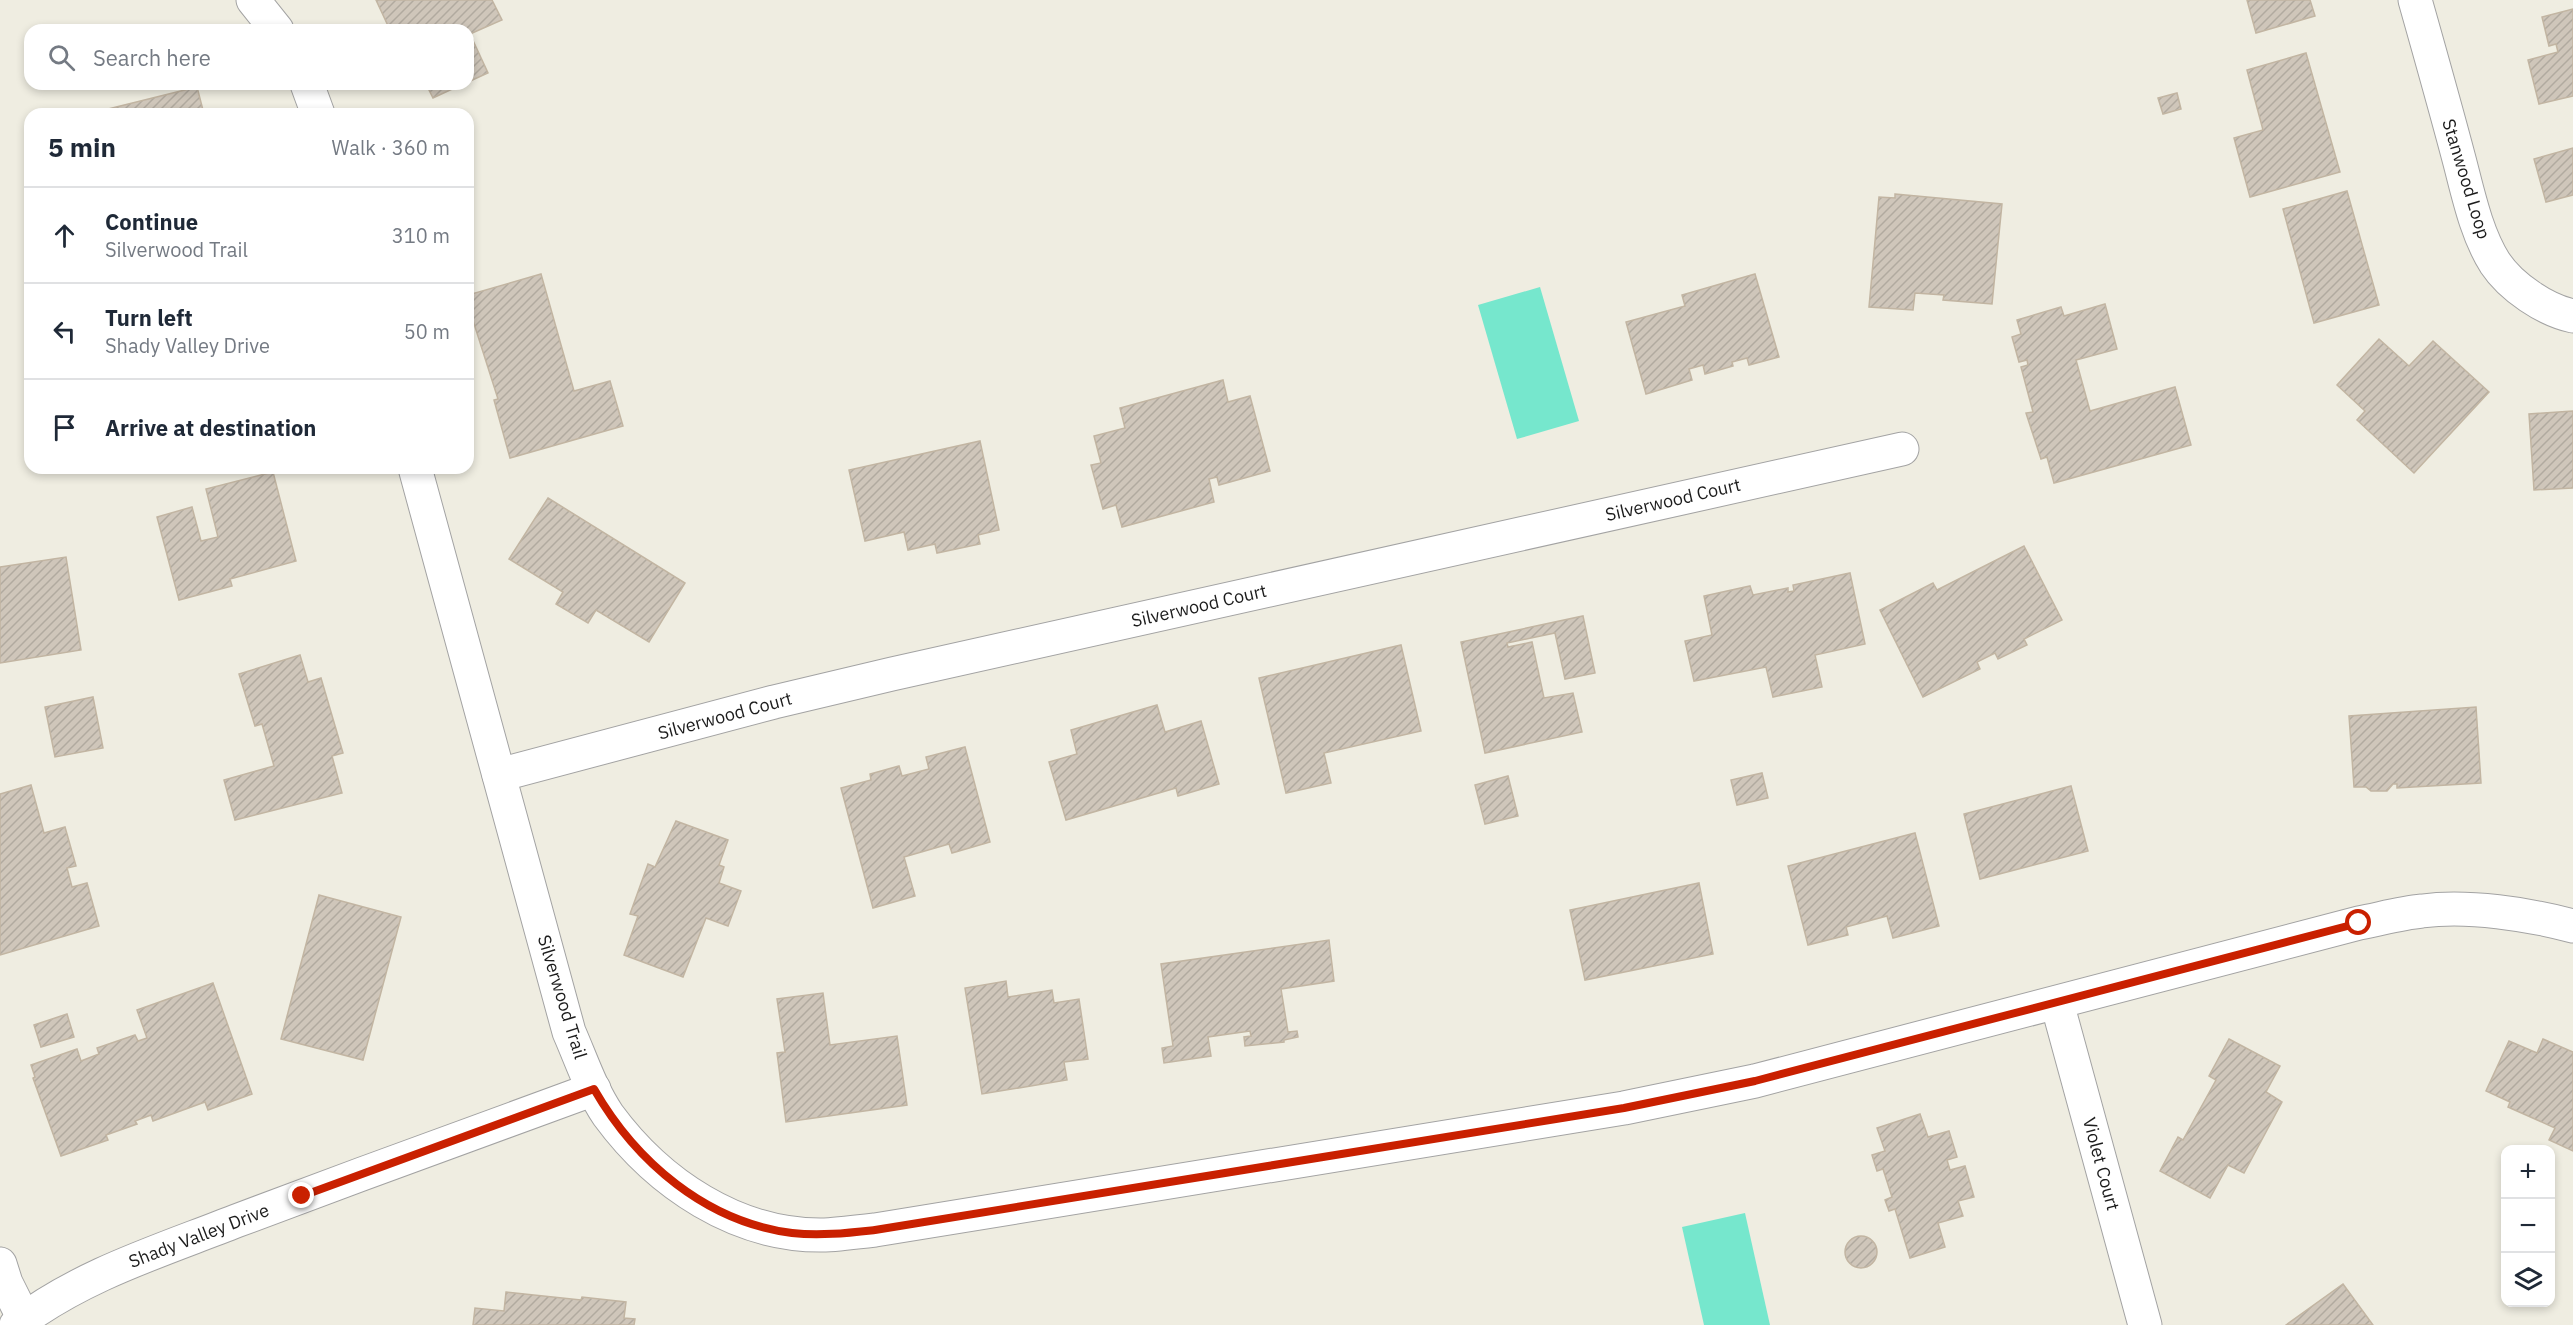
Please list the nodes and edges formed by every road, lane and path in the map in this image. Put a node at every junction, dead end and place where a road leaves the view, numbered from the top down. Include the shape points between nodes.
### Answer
1 (254, 0) edge
2 (2415, 0) edge
3 (272, 24) edge
4 (310, 90) edge
5 (316, 108) edge
6 (2573, 316) edge
7 (1902, 448) dead end
8 (417, 474) edge
9 (499, 775) junction
10 (2573, 926) edge
11 (2057, 1003) junction
12 (594, 1089) junction
13 (0, 1264) edge
14 (20, 1322) edge
15 (2145, 1325) edge

1 - 3 street
2 - 6 street, Stanwood Loop via 2473,210 2488,250 2524,292
4 - 5 street
7 - 9 street, Silverwood Court via 892,674
8 - 9 street, Silverwood Trail
9 - 12 street, Silverwood Trail via 569,1032
10 - 11 street, Silverwood Trail via 2462,909 2423,911 2359,923
11 - 12 street, Silverwood Trail via 1755,1081 1624,1108 875,1230 824,1235 759,1226 709,1206 677,1186 646,1159 608,1114
11 - 15 street, Violet Court
12 - 14 street, Shady Valley Drive via 105,1272
13 - 14 street

